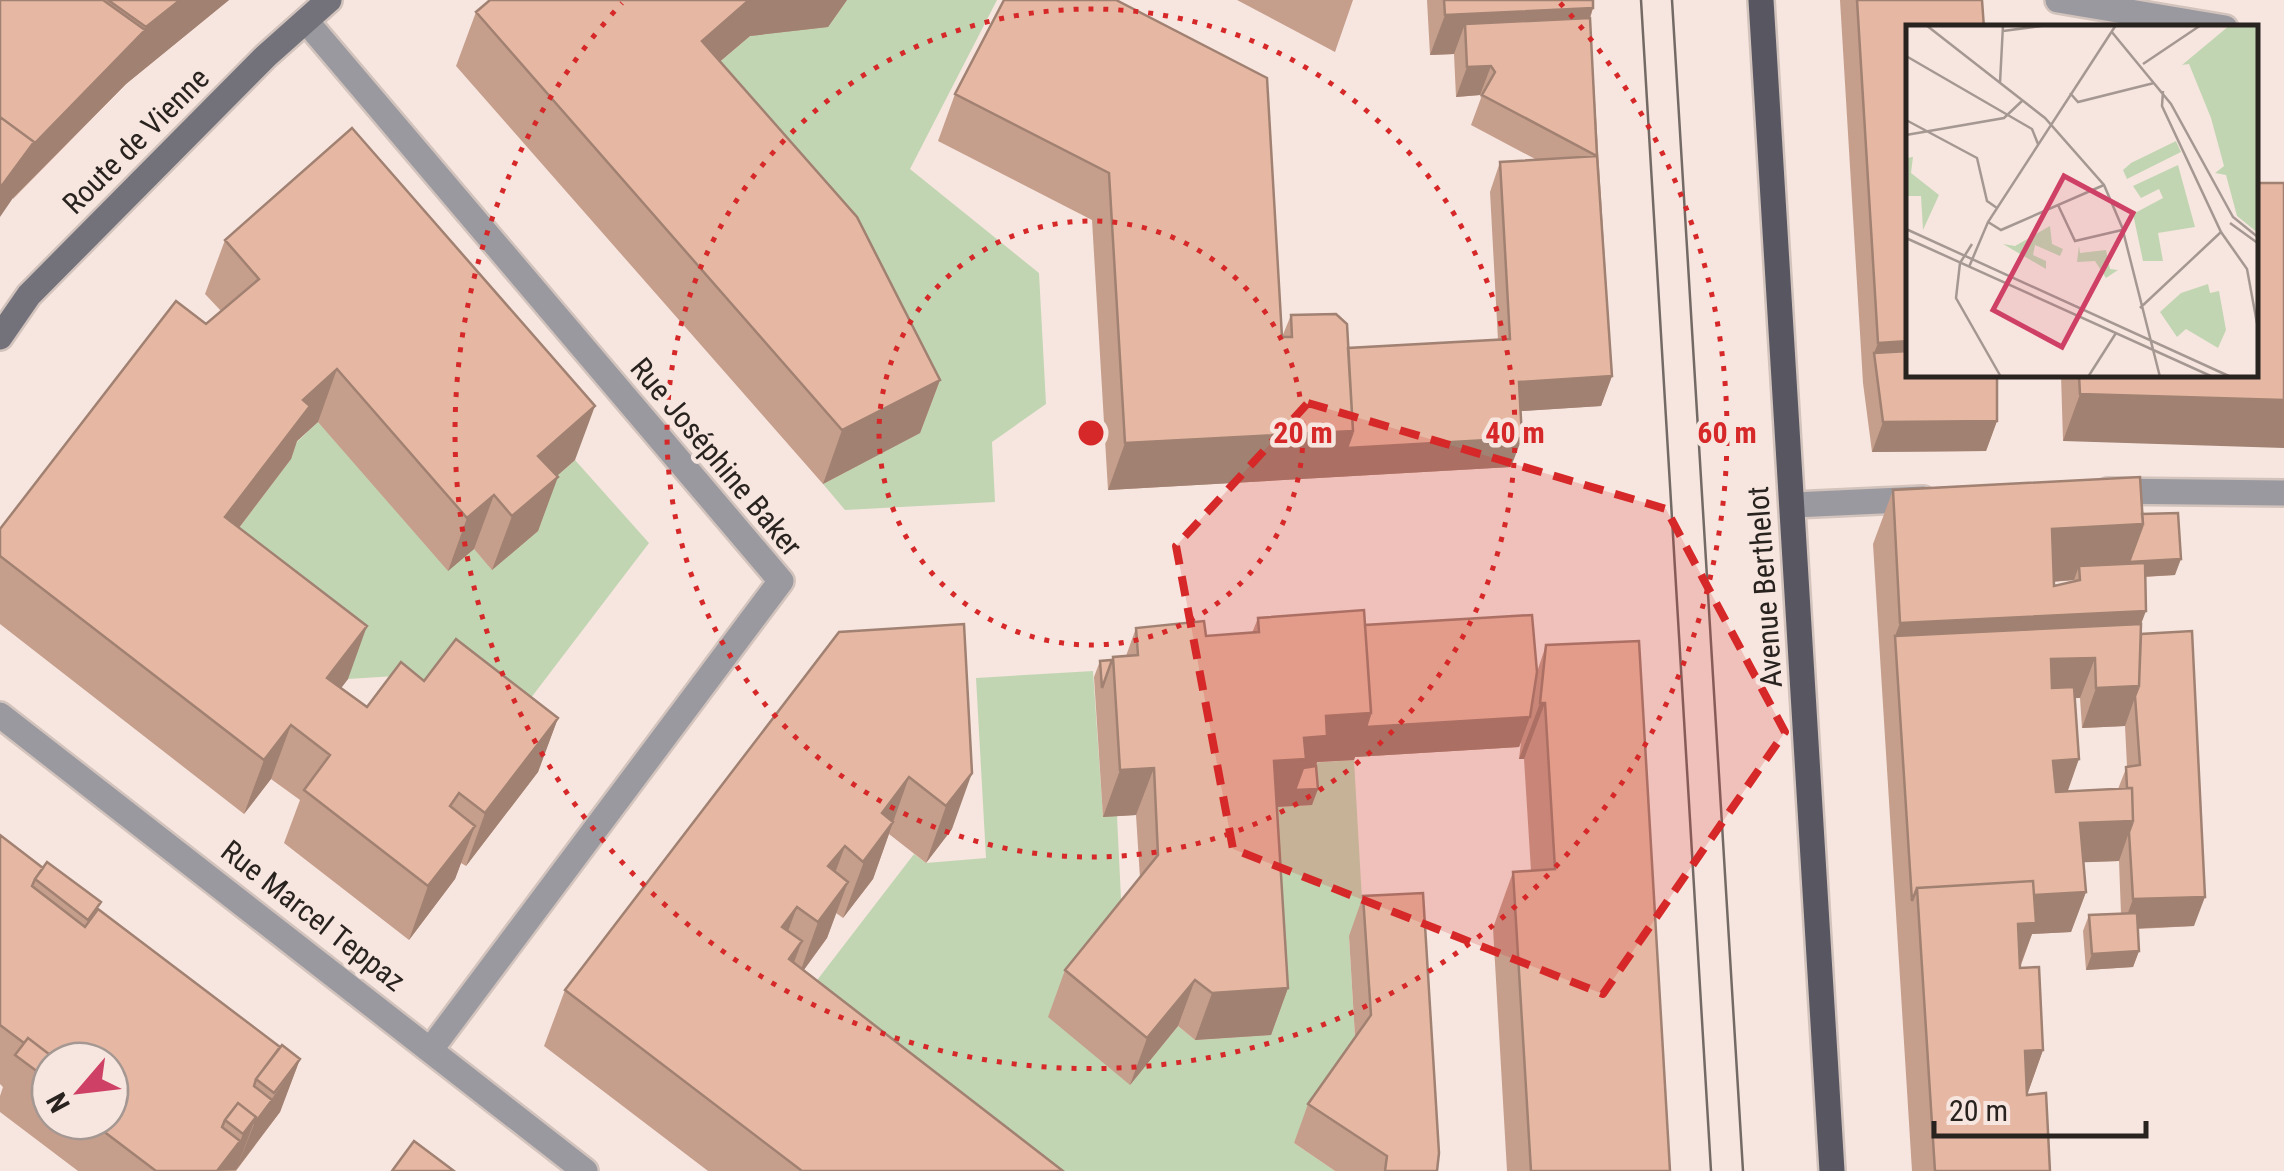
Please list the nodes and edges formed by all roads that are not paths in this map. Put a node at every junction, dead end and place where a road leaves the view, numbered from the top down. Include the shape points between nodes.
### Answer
1 (329, 0) edge
2 (1761, 0) edge
3 (2058, 0) edge
4 (306, 21) junction
5 (2207, 25) edge
6 (0, 336) edge
7 (2084, 492) edge
8 (2284, 493) edge
9 (1950, 498) edge
10 (1794, 505) junction
11 (0, 714) edge
12 (431, 1049) junction
13 (586, 1171) edge
14 (1832, 1171) edge

1 - 4 main road, Route de Vienne
2 - 10 main road, Avenue Berthelot
3 - 5 street
4 - 6 main road, Route de Vienne via 29,295
4 - 12 street, Rue Joséphine Baker via 781,581
7 - 8 street
9 - 10 street
10 - 14 main road, Avenue Berthelot
11 - 12 street, Rue Marcel Teppaz
12 - 13 street, Rue Marcel Teppaz

